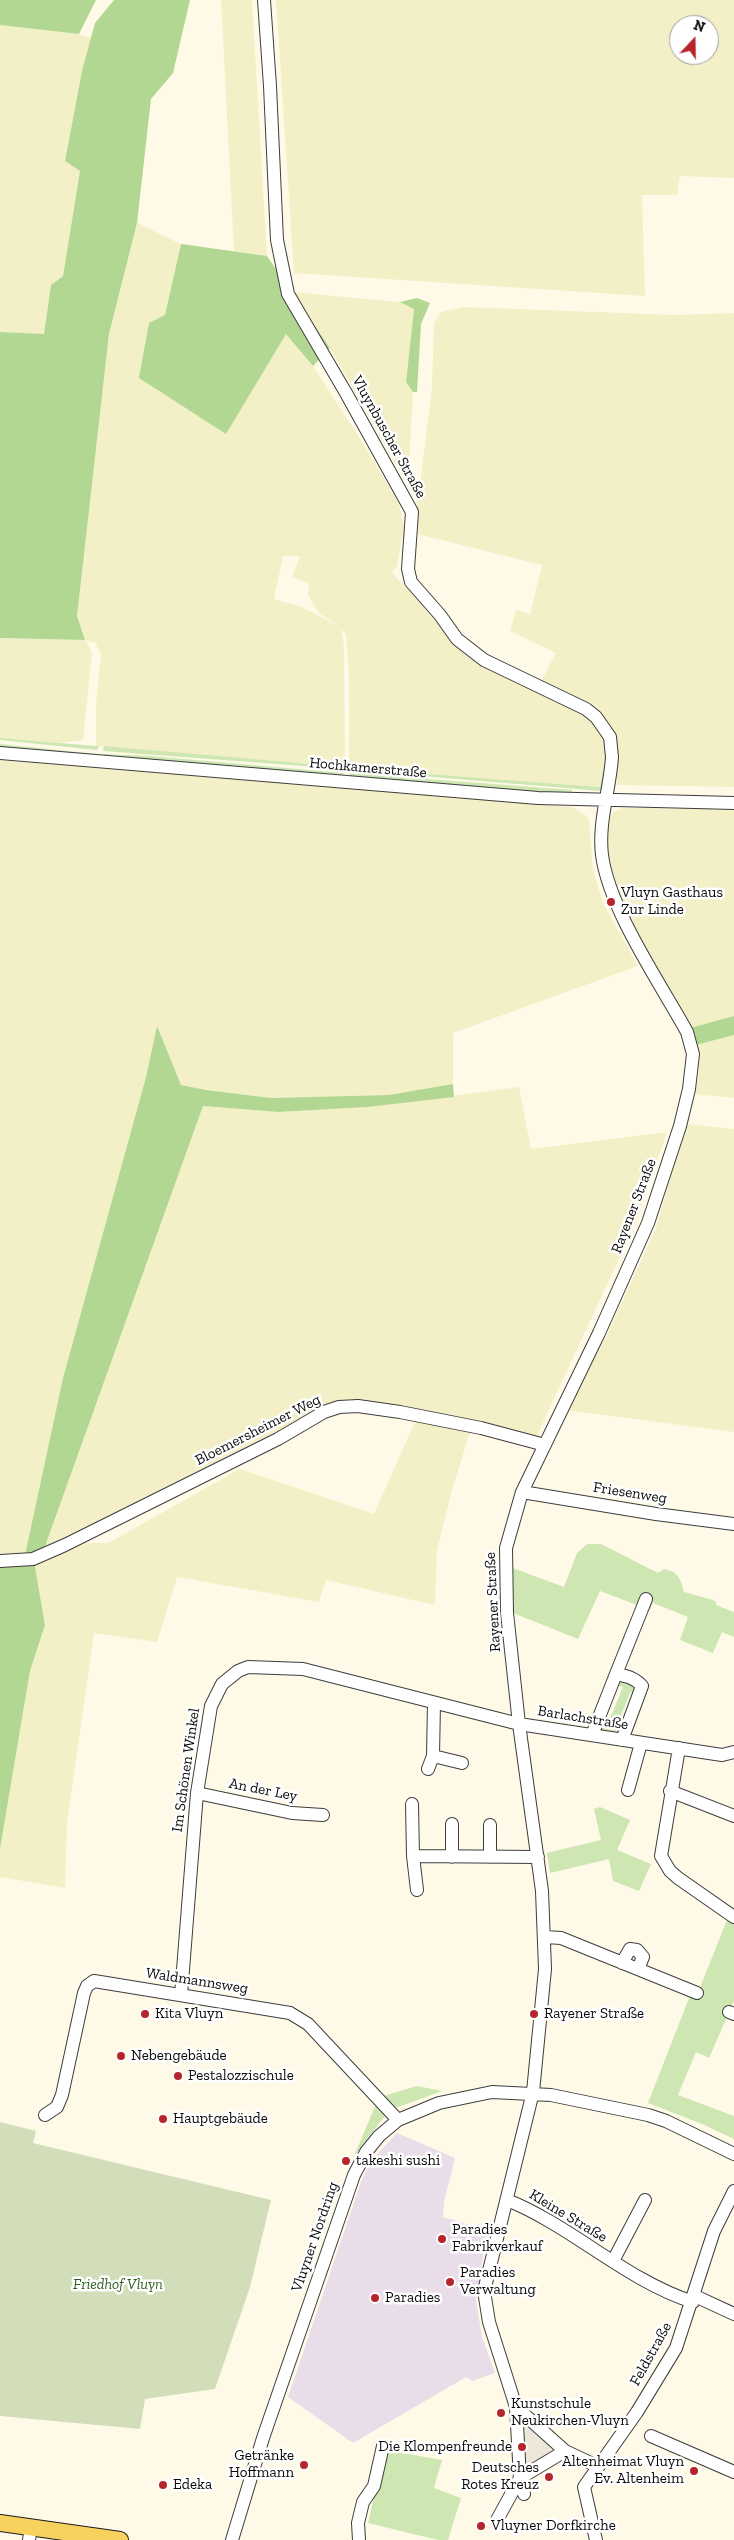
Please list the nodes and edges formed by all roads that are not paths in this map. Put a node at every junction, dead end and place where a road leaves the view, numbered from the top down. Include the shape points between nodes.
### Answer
1 (264, 0) edge
2 (0, 753) edge
3 (605, 801) junction
4 (734, 803) edge
5 (545, 1445) junction
6 (522, 1492) junction
7 (734, 1524) edge
8 (0, 1561) edge
9 (646, 1599) dead end
10 (616, 1674) junction
11 (434, 1703) junction
12 (519, 1724) junction
13 (592, 1735) junction
14 (622, 1740) junction
15 (641, 1743) junction
16 (679, 1748) junction
17 (734, 1752) edge
18 (433, 1756) junction
19 (462, 1763) dead end
20 (428, 1769) dead end
21 (628, 1790) dead end
22 (670, 1791) junction
23 (197, 1793) junction
24 (412, 1804) dead end
25 (323, 1815) dead end
26 (734, 1816) edge
27 (452, 1824) dead end
28 (490, 1826) dead end
29 (413, 1856) junction
30 (452, 1857) junction
31 (490, 1857) junction
32 (538, 1857) junction
33 (417, 1890) dead end
34 (734, 1917) edge
35 (546, 1937) junction
36 (622, 1963) junction
37 (638, 1969) junction
38 (697, 1993) dead end
39 (181, 1995) junction
40 (533, 2092) junction
41 (45, 2115) dead end
42 (398, 2120) junction
43 (734, 2154) edge
44 (734, 2191) edge
45 (506, 2200) junction
46 (645, 2200) dead end
47 (613, 2261) junction
48 (694, 2299) junction
49 (734, 2314) edge
50 (516, 2407) junction
51 (651, 2436) dead end
52 (383, 2446) dead end
53 (565, 2450) junction
54 (597, 2466) junction
55 (734, 2472) edge
56 (520, 2478) junction
57 (524, 2494) dead end
58 (497, 2520) dead end
59 (0, 2523) edge
60 (30, 2534) edge
61 (120, 2540) edge
62 (232, 2540) edge
63 (358, 2540) edge
64 (596, 2540) edge

1 - 3 street, Vluynbuscher Straße via 277,240 288,294 412,512 408,570 411,582 469,650 586,709 603,723 612,746
2 - 3 street, Hochkamerstraße
3 - 4 street, Hochkamerstraße
3 - 5 street, Rayener Straße via 602,854 611,891 687,1032 693,1054 693,1071 680,1126 648,1223
5 - 6 street, Rayener Straße
5 - 8 street, Bloemersheimer Weg via 400,1412 358,1406 339,1407 65,1545 33,1559
6 - 7 street, Friesenweg
6 - 12 street, Rayener Straße via 508,1534 505,1565
9 - 10 street
10 - 13 street
10 - 14 street via 637,1680 642,1686
11 - 12 street, Im Schönen Winkel
11 - 18 street
11 - 23 street, Im Schönen Winkel via 303,1669 248,1667 229,1677 215,1693
12 - 13 street, Barlachstraße
12 - 32 street, Rayener Straße
13 - 14 street, Barlachstraße
14 - 15 street, Barlachstraße
15 - 16 street, Barlachstraße
15 - 21 street, Barlachstraße
16 - 17 street, Barlachstraße via 722,1755
16 - 22 street
18 - 19 street
18 - 20 street
22 - 26 street
22 - 34 street via 661,1856 678,1878
23 - 25 street, An der Ley via 292,1813
23 - 39 street, Im Schönen Winkel
24 - 29 street
27 - 30 street
28 - 31 street
29 - 30 street
29 - 33 street
30 - 31 street
31 - 32 street
32 - 35 street, Rayener Straße
35 - 36 street via 562,1938
35 - 40 street, Rayener Straße via 543,2004
36 - 37 street
36 - 37 street via 630,1949 637,1950 643,1957
37 - 38 street
39 - 41 street, Waldmannsweg via 94,1982 87,1986 62,2095 57,2107
39 - 42 street, Waldmannsweg via 290,2013 308,2024
40 - 42 street, Vluyner Nordring via 478,2093 422,2108
40 - 43 street, Vluyner Nordring via 649,2115
40 - 45 street, Rayener Straße
42 - 62 street, Vluyner Nordring via 375,2142 354,2175
44 - 48 street, Feldstraße via 714,2231
45 - 47 street, Kleine Straße
45 - 50 street, Rayener Straße via 484,2291 489,2322
46 - 47 street, Kleine Straße
47 - 48 street, Kleine Straße via 654,2287
48 - 49 street, Kleine Straße
48 - 54 street, Feldstraße via 676,2348 637,2412
50 - 53 street
50 - 56 street, Rayener Straße
51 - 55 street
52 - 63 street via 374,2486 363,2502
53 - 54 street
53 - 56 street
54 - 64 street, Feldstraße via 584,2487
56 - 57 street, Rayener Straße
56 - 58 street
59 - 60 main road
60 - 61 main road

